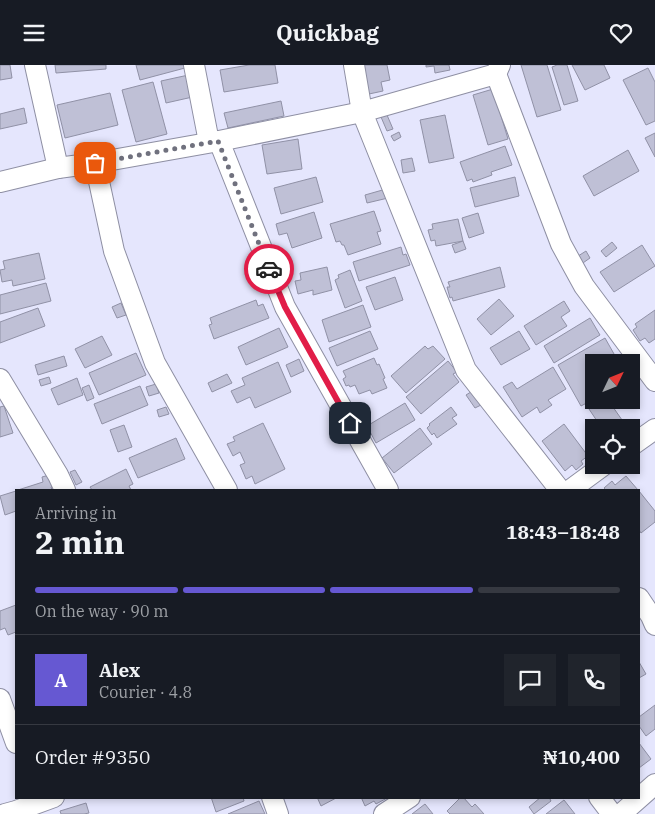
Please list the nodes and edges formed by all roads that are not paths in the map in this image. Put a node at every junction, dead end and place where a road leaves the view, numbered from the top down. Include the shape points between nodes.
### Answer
1 (35, 65) edge
2 (194, 65) edge
3 (354, 65) edge
4 (498, 70) edge
5 (362, 112) junction
6 (214, 142) junction
7 (95, 163) junction
8 (58, 168) junction
9 (0, 182) edge
10 (0, 379) edge
11 (655, 381) edge
12 (655, 429) edge
13 (640, 440) edge
14 (592, 474) edge
15 (64, 489) edge
16 (226, 489) edge
17 (387, 489) edge
18 (559, 489) edge
19 (571, 489) edge
20 (640, 599) edge
21 (654, 617) edge
22 (0, 699) edge
23 (15, 740) edge
24 (655, 784) edge
25 (640, 797) edge
26 (43, 799) edge
27 (273, 799) edge
28 (407, 799) edge
29 (601, 799) edge
30 (638, 799) edge
31 (5, 814) edge
32 (278, 814) edge
33 (384, 814) edge
34 (612, 814) edge
35 (621, 814) edge

1 - 8 street
2 - 6 street
3 - 5 street
4 - 5 street
4 - 11 street via 560,244 584,286
5 - 6 street
5 - 18 street via 466,369
6 - 7 street
6 - 17 street via 285,307
7 - 8 street
7 - 16 street via 114,251 155,363
8 - 9 street
10 - 15 street
12 - 13 street
14 - 19 street
20 - 21 street
22 - 23 street
24 - 25 street
26 - 31 street
27 - 32 street
28 - 33 street
29 - 34 street
30 - 35 street

